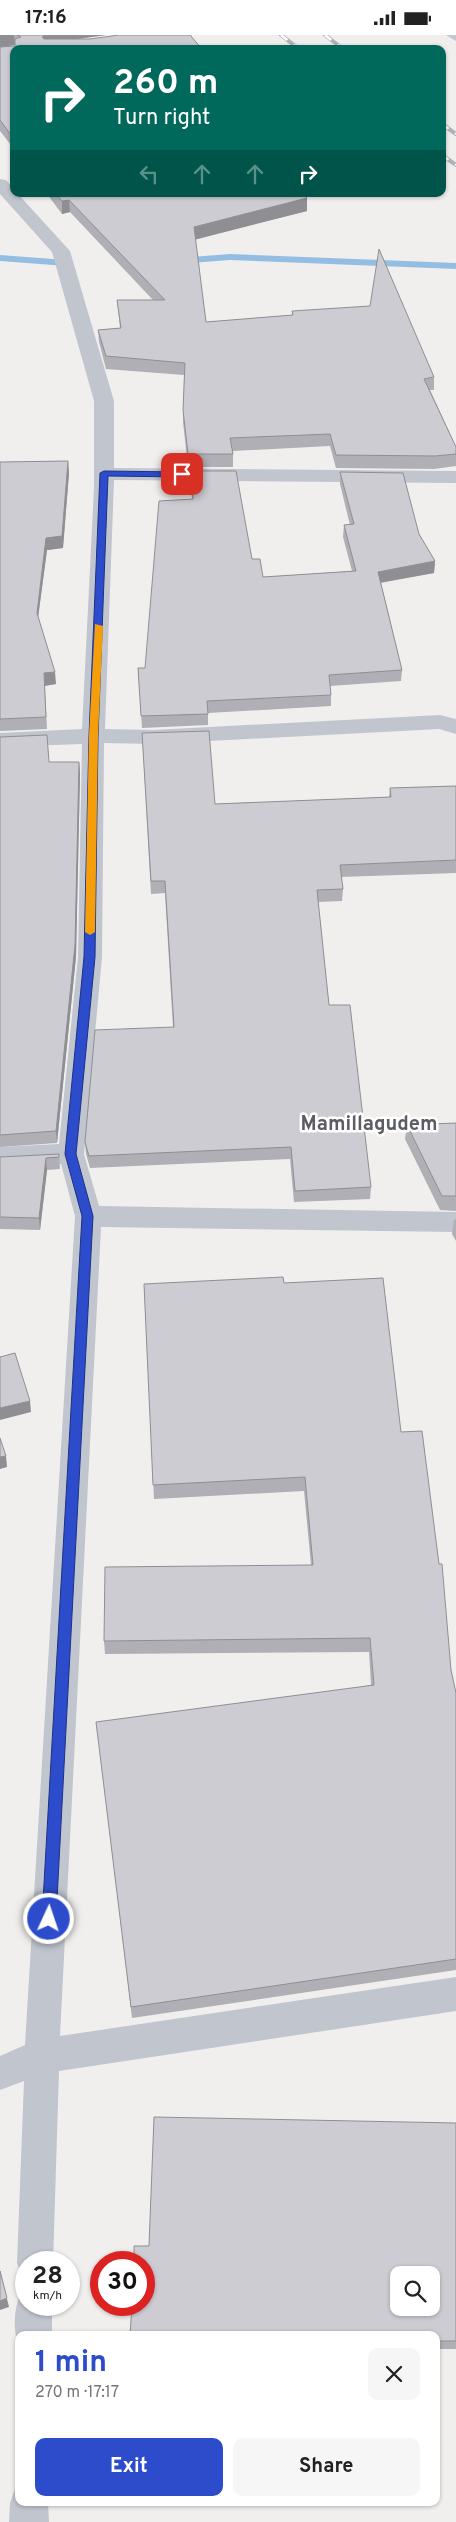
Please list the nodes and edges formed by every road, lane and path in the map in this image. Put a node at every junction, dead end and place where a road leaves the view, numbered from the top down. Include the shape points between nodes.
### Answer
1 (0, 184) edge
2 (10, 196) edge
3 (11, 197) edge
4 (104, 473) junction
5 (456, 477) edge
6 (456, 727) edge
7 (93, 736) junction
8 (0, 741) edge
9 (71, 1154) junction
10 (0, 1157) edge
11 (88, 1216) junction
12 (456, 1222) edge
13 (456, 1994) edge
14 (42, 2056) junction
15 (0, 2073) edge
16 (36, 2251) edge
17 (34, 2316) edge
18 (33, 2331) edge
19 (29, 2506) edge
20 (29, 2522) edge

1 - 2 street
3 - 4 street via 64,263 104,401
4 - 5 street
4 - 7 street
6 - 7 street via 440,722 153,737
7 - 8 street
7 - 9 street via 90,957
9 - 10 street
9 - 11 street
11 - 12 street
11 - 14 street
13 - 14 street
14 - 15 street
14 - 16 street
17 - 18 street
19 - 20 street

